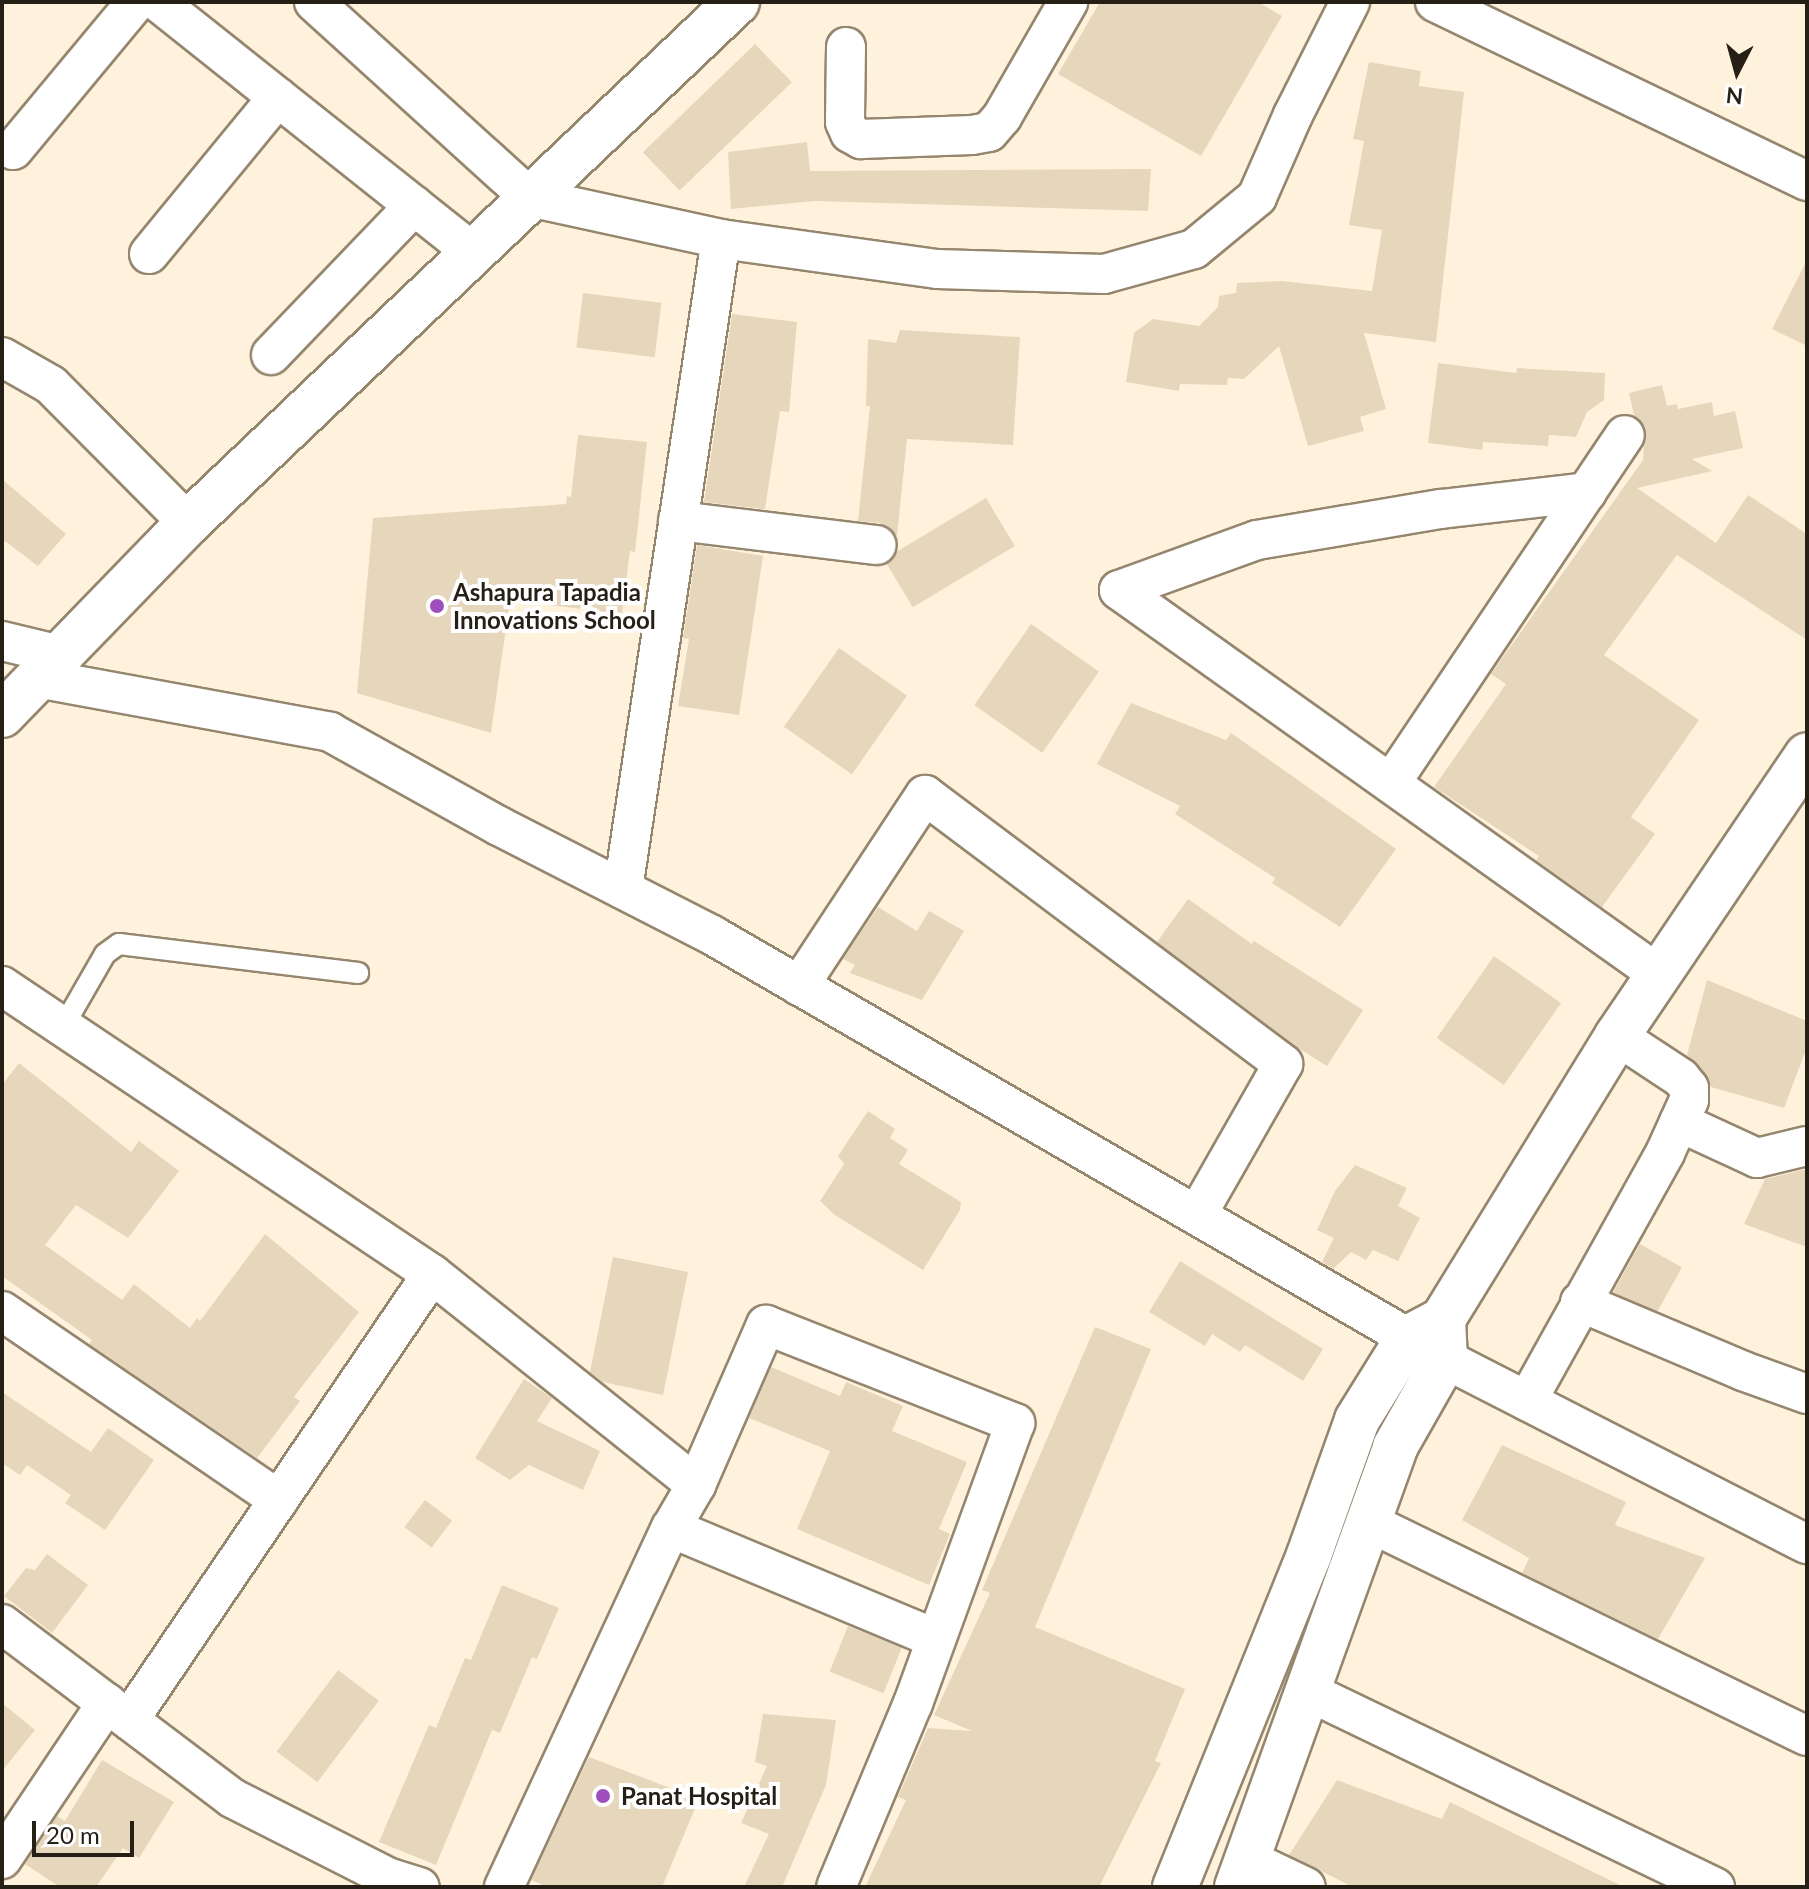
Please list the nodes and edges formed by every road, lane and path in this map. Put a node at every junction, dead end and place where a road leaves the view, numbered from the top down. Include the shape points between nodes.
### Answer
1 (136, 2) edge
2 (158, 2) edge
3 (314, 2) edge
4 (737, 2) edge
5 (1068, 2) edge
6 (1350, 2) edge
7 (1435, 2) edge
8 (846, 47) dead end
9 (278, 97) junction
10 (13, 150) dead end
11 (1807, 181) edge
12 (529, 197) junction
13 (414, 206) junction
14 (721, 239) junction
15 (472, 252) junction
16 (149, 254) dead end
17 (271, 355) dead end
18 (2, 357) edge
19 (1625, 435) dead end
20 (1587, 492) junction
21 (678, 521) junction
22 (188, 523) junction
23 (877, 545) dead end
24 (2, 641) edge
25 (49, 666) junction
26 (2, 715) edge
27 (1807, 755) edge
28 (1391, 783) junction
29 (623, 889) junction
30 (358, 973) dead end
31 (1658, 974) junction
32 (2, 986) edge
33 (799, 986) junction
34 (63, 1027) junction
35 (1617, 1036) junction
36 (1679, 1122) junction
37 (1807, 1146) edge
38 (1197, 1215) junction
39 (432, 1274) junction
40 (1580, 1302) junction
41 (2, 1311) edge
42 (1432, 1339) junction
43 (1807, 1394) edge
44 (1527, 1401) junction
45 (696, 1485) junction
46 (279, 1500) junction
47 (1368, 1522) junction
48 (671, 1528) junction
49 (1807, 1544) edge
50 (2, 1624) edge
51 (936, 1639) junction
52 (1307, 1691) junction
53 (118, 1712) junction
54 (1807, 1736) edge
55 (2, 1859) edge
56 (1242, 1873) edge
57 (420, 1887) edge
58 (504, 1887) edge
59 (836, 1887) edge
60 (1175, 1887) edge
61 (1306, 1887) edge
62 (1715, 1887) edge

1 - 10 street
2 - 9 street
3 - 12 street
4 - 12 street
5 - 8 street via 989,132 861,139 850,133 845,122
6 - 14 street via 1257,197 1194,249 1104,274 937,269
7 - 11 street
9 - 13 street
9 - 16 street
12 - 14 street
12 - 15 street
13 - 15 street
13 - 17 street
14 - 21 street
15 - 22 street
18 - 22 street via 51,385
19 - 20 street
20 - 28 street
20 - 28 street via 1441,509 1257,540 1119,590
21 - 23 street
21 - 29 street
22 - 25 street
24 - 25 street
25 - 26 street
25 - 29 street via 330,732
27 - 31 street
28 - 31 street
29 - 33 street
30 - 34 lane via 119,944 105,954
31 - 35 street
32 - 34 street
33 - 38 street
33 - 38 street via 925,795 1283,1064
34 - 39 street
35 - 36 street via 1689,1088
35 - 42 street
36 - 37 street via 1757,1158
36 - 40 street
38 - 42 street
39 - 45 street
39 - 46 street
40 - 43 street
40 - 44 street
41 - 46 street
42 - 44 street
42 - 47 street
42 - 60 street via 1357,1420 1309,1555
44 - 49 street
45 - 48 street
45 - 51 street via 766,1325 1015,1423
46 - 53 street
47 - 52 street
47 - 54 street
48 - 51 street
48 - 58 street
50 - 53 street
51 - 59 street
52 - 56 street
52 - 62 street
53 - 55 street
53 - 57 street via 232,1798 390,1878
56 - 61 street

